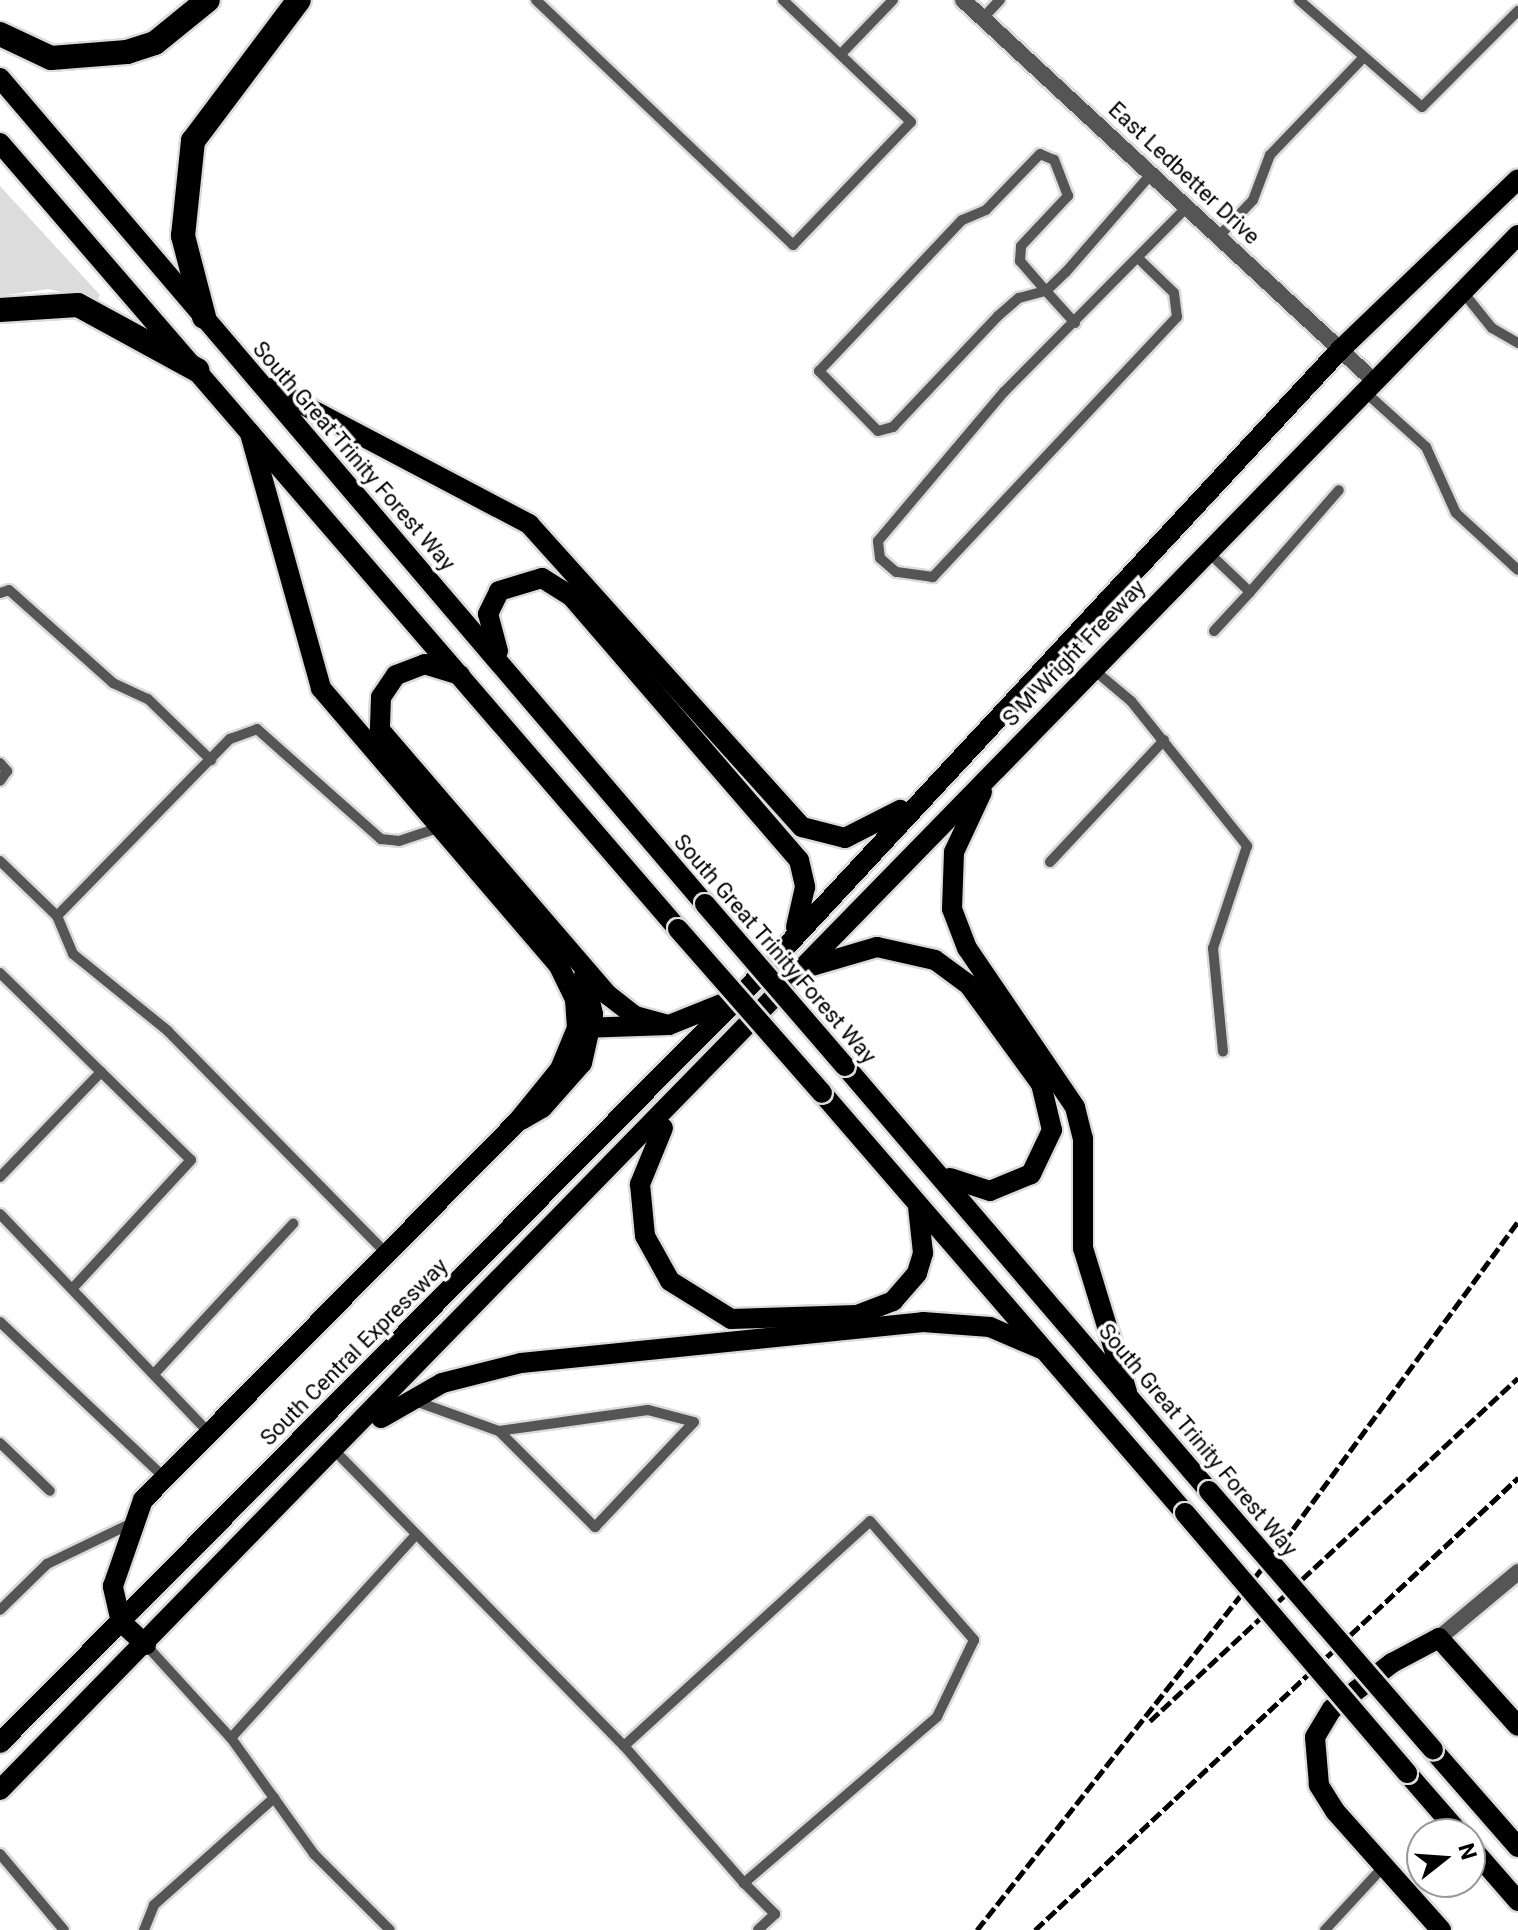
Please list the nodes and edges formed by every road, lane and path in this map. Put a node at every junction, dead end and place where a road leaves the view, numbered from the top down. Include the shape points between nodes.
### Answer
1 (208, 0) edge
2 (299, 0) edge
3 (536, 0) edge
4 (783, 0) edge
5 (893, 0) edge
6 (963, 0) edge
7 (1000, 0) edge
8 (1299, 0) edge
9 (1518, 11) edge
10 (983, 18) junction
11 (0, 34) edge
12 (841, 54) junction
13 (1362, 59) junction
14 (0, 78) edge
15 (0, 143) edge
16 (1152, 173) junction
17 (1518, 179) edge
18 (1188, 206) junction
19 (1220, 235) junction
20 (1518, 235) edge
21 (1140, 260) junction
22 (1046, 291) junction
23 (1462, 291) junction
24 (0, 310) edge
25 (204, 317) junction
26 (1075, 323) junction
27 (1518, 343) edge
28 (1341, 349) junction
29 (197, 370) junction
30 (258, 380) junction
31 (1368, 385) junction
32 (250, 433) junction
33 (1339, 490) dead end
34 (1206, 551) junction
35 (1518, 570) edge
36 (1250, 592) junction
37 (0, 593) edge
38 (1214, 631) dead end
39 (1092, 668) junction
40 (508, 673) junction
41 (463, 676) junction
42 (1164, 740) junction
43 (211, 760) junction
44 (0, 763) edge
45 (993, 771) junction
46 (0, 781) edge
47 (924, 795) junction
48 (438, 828) junction
49 (0, 861) edge
50 (1050, 862) dead end
51 (57, 916) junction
52 (792, 936) junction
53 (582, 968) junction
54 (802, 971) junction
55 (0, 973) edge
56 (742, 994) junction
57 (669, 1025) junction
58 (584, 1028) junction
59 (1223, 1052) dead end
60 (101, 1072) junction
61 (671, 1110) junction
62 (939, 1172) junction
63 (0, 1177) edge
64 (917, 1204) junction
65 (0, 1214) edge
66 (293, 1224) dead end
67 (386, 1253) junction
68 (73, 1288) junction
69 (0, 1322) edge
70 (1041, 1349) junction
71 (154, 1374) junction
72 (1127, 1392) junction
73 (409, 1399) junction
74 (499, 1431) junction
75 (208, 1432) junction
76 (0, 1443) edge
77 (337, 1449) junction
78 (164, 1477) junction
79 (50, 1491) dead end
80 (130, 1524) junction
81 (414, 1537) junction
82 (1518, 1572) edge
83 (0, 1610) edge
84 (121, 1622) junction
85 (1439, 1638) junction
86 (146, 1645) junction
87 (1518, 1726) edge
88 (231, 1738) junction
89 (0, 1743) edge
90 (624, 1746) junction
91 (0, 1790) edge
92 (274, 1798) junction
93 (1446, 1818) edge
94 (1518, 1847) edge
95 (0, 1854) edge
96 (1486, 1864) edge
97 (1384, 1866) junction
98 (744, 1883) junction
99 (1518, 1901) edge
100 (64, 1930) edge
101 (144, 1930) edge
102 (390, 1930) edge
103 (758, 1930) edge
104 (1325, 1930) edge
105 (1441, 1930) edge

1 - 11 highway via 155,43 127,52 51,58
2 - 25 highway via 193,141 183,236
3 - 12 lane via 793,245 911,122
4 - 12 lane
5 - 12 lane
6 - 10 street, East Ledbetter Drive
7 - 10 lane
8 - 13 lane
9 - 13 lane via 1422,107
10 - 16 street, East Ledbetter Drive
13 - 19 lane via 1270,155 1253,200
14 - 25 main road, South Great Trinity Forest Way
15 - 29 main road
16 - 18 street, East Ledbetter Drive
16 - 22 lane
17 - 28 main road, S M Wright Freeway
18 - 19 street, East Ledbetter Drive
18 - 21 lane
19 - 28 street, East Ledbetter Drive
20 - 23 main road, S M Wright Freeway
21 - 26 lane
21 - 26 lane via 1174,293 1177,317 933,577 896,572 880,558 878,541 1004,392
22 - 22 lane via 998,316 893,427 878,431 819,371 962,220 986,210 1040,154 1054,160 1068,196 1021,246 1020,261
22 - 26 lane
23 - 27 lane via 1492,328
23 - 31 main road, S M Wright Freeway
24 - 29 highway via 53,302 91,309
25 - 30 main road, South Great Trinity Forest Way
28 - 31 street, East Ledbetter Drive
28 - 47 main road, S M Wright Freeway
29 - 32 main road
30 - 40 main road, South Great Trinity Forest Way
30 - 47 main road via 529,524 802,827 821,836 861,834
31 - 34 main road, S M Wright Freeway
31 - 35 lane via 1426,447 1456,513
32 - 41 main road
32 - 48 main road via 321,688
33 - 36 lane
34 - 36 lane
34 - 39 main road, S M Wright Freeway
36 - 38 lane
37 - 43 lane via 9,590 113,683 148,699
39 - 42 lane
39 - 45 main road, S M Wright Freeway
40 - 52 main road via 488,627 491,603 511,582 557,585 799,860 804,902
40 - 62 main road, South Great Trinity Forest Way, bridge
41 - 53 main road via 425,664 396,675 381,697 380,730
41 - 64 main road, bridge
42 - 50 lane
42 - 59 lane via 1247,846 1213,948
43 - 48 lane via 230,739 257,729 381,839 399,841
43 - 51 lane
44 - 46 lane via 7,771
45 - 54 main road, S M Wright Freeway
45 - 72 main road via 954,852 952,909 967,948 1068,1092 1081,1124 1083,1248
47 - 52 main road, S M Wright Freeway
48 - 58 main road via 559,966
49 - 51 lane
51 - 67 lane via 73,954 168,1031
52 - 56 main road, S M Wright Freeway
53 - 57 main road via 635,1016
53 - 58 main road
54 - 61 main road, S M Wright Freeway
54 - 62 main road via 877,947 935,960 969,985 1041,1084 1052,1130 1031,1174 990,1191
55 - 60 lane
56 - 57 main road
56 - 84 main road, South Central Expressway
57 - 58 main road
58 - 67 main road via 560,1069 517,1122
60 - 63 lane
60 - 68 lane via 191,1160
61 - 64 main road via 640,1184 645,1236 670,1281 731,1319 857,1315 893,1301 913,1281 923,1253
61 - 77 main road
62 - 72 main road, South Great Trinity Forest Way
64 - 70 main road
65 - 68 lane
66 - 71 lane
67 - 75 main road
68 - 71 lane
69 - 78 lane
70 - 73 main road via 990,1327 923,1322 521,1363
70 - 93 main road, bridge
71 - 75 lane
72 - 94 main road, South Great Trinity Forest Way, bridge
73 - 74 lane
73 - 77 main road
74 - 74 lane via 595,1527 694,1422 648,1410
75 - 78 main road
76 - 79 lane
77 - 81 lane
77 - 86 main road
78 - 80 main road
80 - 83 lane via 47,1564
80 - 84 main road via 113,1586
81 - 88 lane
81 - 90 lane
82 - 85 street
84 - 86 main road
84 - 89 main road, South Central Expressway
85 - 87 main road
85 - 97 main road via 1392,1663 1332,1709 1315,1737 1319,1785
86 - 88 lane
86 - 91 main road
88 - 92 lane
90 - 98 lane
90 - 98 lane via 870,1521 974,1640 937,1717
92 - 101 lane via 154,1905
92 - 102 lane via 314,1854
95 - 100 lane
96 - 99 main road
97 - 104 lane
97 - 105 main road
98 - 103 lane via 775,1914

